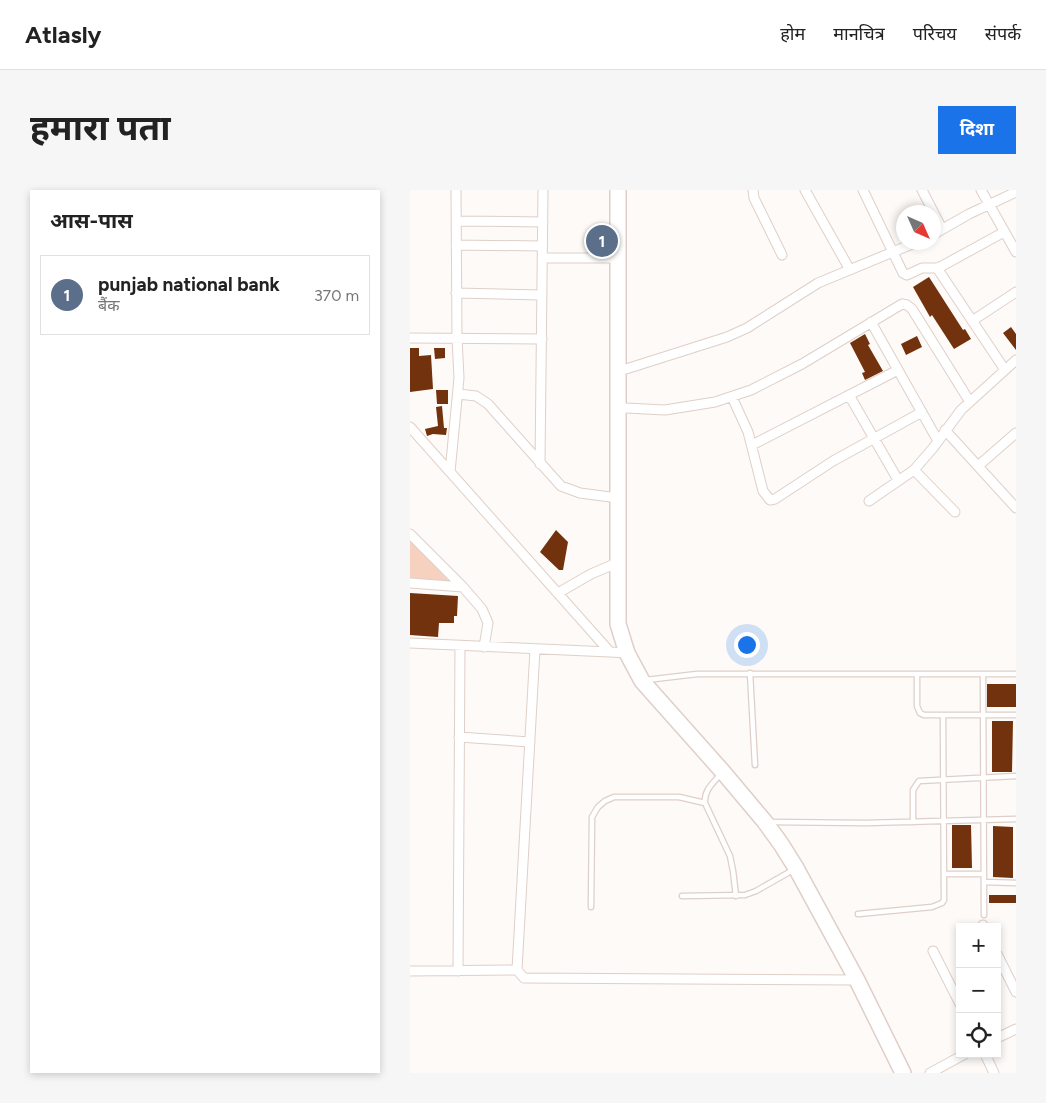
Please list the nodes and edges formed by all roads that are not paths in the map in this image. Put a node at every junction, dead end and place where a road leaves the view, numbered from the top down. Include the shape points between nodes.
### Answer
1 (456, 190) edge
2 (543, 190) edge
3 (618, 190) edge
4 (626, 190) edge
5 (753, 190) edge
6 (805, 190) edge
7 (863, 190) edge
8 (922, 190) edge
9 (981, 190) edge
10 (1016, 192) edge
11 (989, 204) junction
12 (456, 222) junction
13 (543, 222) junction
14 (942, 229) joint
15 (1004, 232) junction
16 (456, 245) junction
17 (542, 246) junction
18 (898, 250) edge
19 (893, 252) junction
20 (1016, 252) edge
21 (782, 255) dead end
22 (542, 258) junction
23 (618, 258) junction
24 (937, 268) junction
25 (850, 270) junction
26 (1016, 292) edge
27 (456, 293) junction
28 (542, 294) junction
29 (972, 321) junction
30 (871, 322) junction
31 (410, 338) edge
32 (457, 338) junction
33 (542, 339) junction
34 (1016, 360) edge
35 (626, 369) junction
36 (898, 370) junction
37 (1005, 370) junction
38 (458, 394) junction
39 (849, 395) junction
40 (732, 397) junction
41 (970, 402) junction
42 (626, 408) junction
43 (922, 412) junction
44 (410, 427) edge
45 (945, 430) junction
46 (1016, 432) edge
47 (874, 438) junction
48 (938, 441) junction
49 (752, 445) junction
50 (540, 464) junction
51 (978, 466) junction
52 (914, 470) junction
53 (450, 472) junction
54 (898, 480) junction
55 (618, 498) junction
56 (869, 501) dead end
57 (1014, 502) edge
58 (956, 512) dead end
59 (410, 534) edge
60 (619, 562) junction
61 (410, 583) edge
62 (463, 587) junction
63 (558, 593) junction
64 (410, 642) edge
65 (460, 646) junction
66 (484, 647) junction
67 (625, 647) junction
68 (535, 649) junction
69 (610, 652) junction
70 (750, 674) junction
71 (983, 674) junction
72 (1016, 674) edge
73 (917, 675) junction
74 (642, 681) junction
75 (943, 715) junction
76 (983, 716) junction
77 (1016, 716) edge
78 (459, 737) junction
79 (530, 742) junction
80 (755, 765) dead end
81 (723, 772) junction
82 (1016, 776) edge
83 (984, 778) junction
84 (944, 779) junction
85 (705, 803) junction
86 (984, 819) junction
87 (1016, 819) edge
88 (944, 821) junction
89 (765, 822) junction
90 (912, 822) junction
91 (796, 868) junction
92 (944, 874) junction
93 (984, 874) junction
94 (984, 882) junction
95 (1016, 883) edge
96 (682, 896) dead end
97 (736, 896) junction
98 (591, 907) dead end
99 (858, 914) dead end
100 (984, 915) dead end
101 (933, 951) dead end
102 (1001, 962) edge
103 (517, 970) junction
104 (410, 971) edge
105 (458, 971) junction
106 (857, 980) junction
107 (1016, 992) edge
108 (956, 996) edge
109 (1016, 1029) edge
110 (1001, 1036) edge
111 (958, 1058) edge
112 (987, 1058) edge
113 (903, 1073) edge
114 (930, 1073) edge
115 (994, 1073) edge

1 - 12 street
2 - 13 street
3 - 23 highway
4 - 35 highway
5 - 21 street
6 - 25 street
7 - 19 street
8 - 14 street
9 - 11 street
10 - 11 street
11 - 14 street
11 - 15 street
12 - 13 street
12 - 16 street
13 - 17 street
15 - 20 street
15 - 24 street
16 - 17 street
16 - 27 street
17 - 22 street
18 - 19 street
19 - 24 street via 907,275 922,268
19 - 25 street
22 - 23 street
22 - 28 street
23 - 55 highway
24 - 29 street
25 - 35 street via 818,283 727,337
26 - 29 street
27 - 28 street
27 - 32 street
28 - 33 street
29 - 37 street
30 - 36 street
30 - 40 street via 767,383
30 - 41 street via 902,304 912,308
31 - 32 street
32 - 33 street
32 - 38 street
33 - 50 street
34 - 37 street
35 - 42 highway
36 - 39 street
36 - 43 street
37 - 41 street
38 - 50 street via 476,396 488,404
38 - 53 street
39 - 47 street
39 - 49 street
40 - 42 street via 664,410
40 - 49 street
41 - 45 street
42 - 67 highway
43 - 47 street
43 - 48 street
44 - 53 street
45 - 48 street
45 - 51 street
46 - 51 street
47 - 49 street via 770,500 763,491
47 - 54 street
48 - 52 street
50 - 55 street via 562,486 580,493
51 - 57 street
52 - 54 street
52 - 58 street
53 - 63 street
54 - 56 street
55 - 60 highway
59 - 62 street
60 - 63 street
60 - 67 highway via 618,624
61 - 62 street
62 - 66 street via 486,615
63 - 69 street
64 - 65 street
65 - 66 street
65 - 78 street
66 - 68 street
67 - 69 street
67 - 74 highway
68 - 69 street
68 - 79 street
70 - 73 lane
70 - 74 lane via 696,674
70 - 80 lane
71 - 72 lane
71 - 73 lane
71 - 76 lane
73 - 75 lane via 918,710 924,715
74 - 81 highway
75 - 76 lane
75 - 84 lane
76 - 77 lane
76 - 83 lane
78 - 79 street
78 - 105 street
79 - 103 street
81 - 85 lane via 704,795
81 - 89 highway
82 - 83 lane
83 - 84 lane
83 - 86 lane
84 - 88 lane
84 - 90 lane via 916,784
85 - 97 lane via 730,856
85 - 98 lane via 679,797 614,797 598,807 592,817 591,830
86 - 87 lane
86 - 88 lane
86 - 93 lane
88 - 90 lane
88 - 92 lane
89 - 90 lane
89 - 91 highway
91 - 97 lane via 756,891
91 - 106 highway
92 - 93 lane
92 - 99 lane via 944,900 938,906
93 - 94 lane
94 - 95 lane
94 - 100 lane
96 - 97 lane
101 - 108 street
102 - 107 street
103 - 105 street
103 - 106 street via 524,978
104 - 105 street
106 - 113 highway
109 - 110 street
111 - 114 street
112 - 115 street

